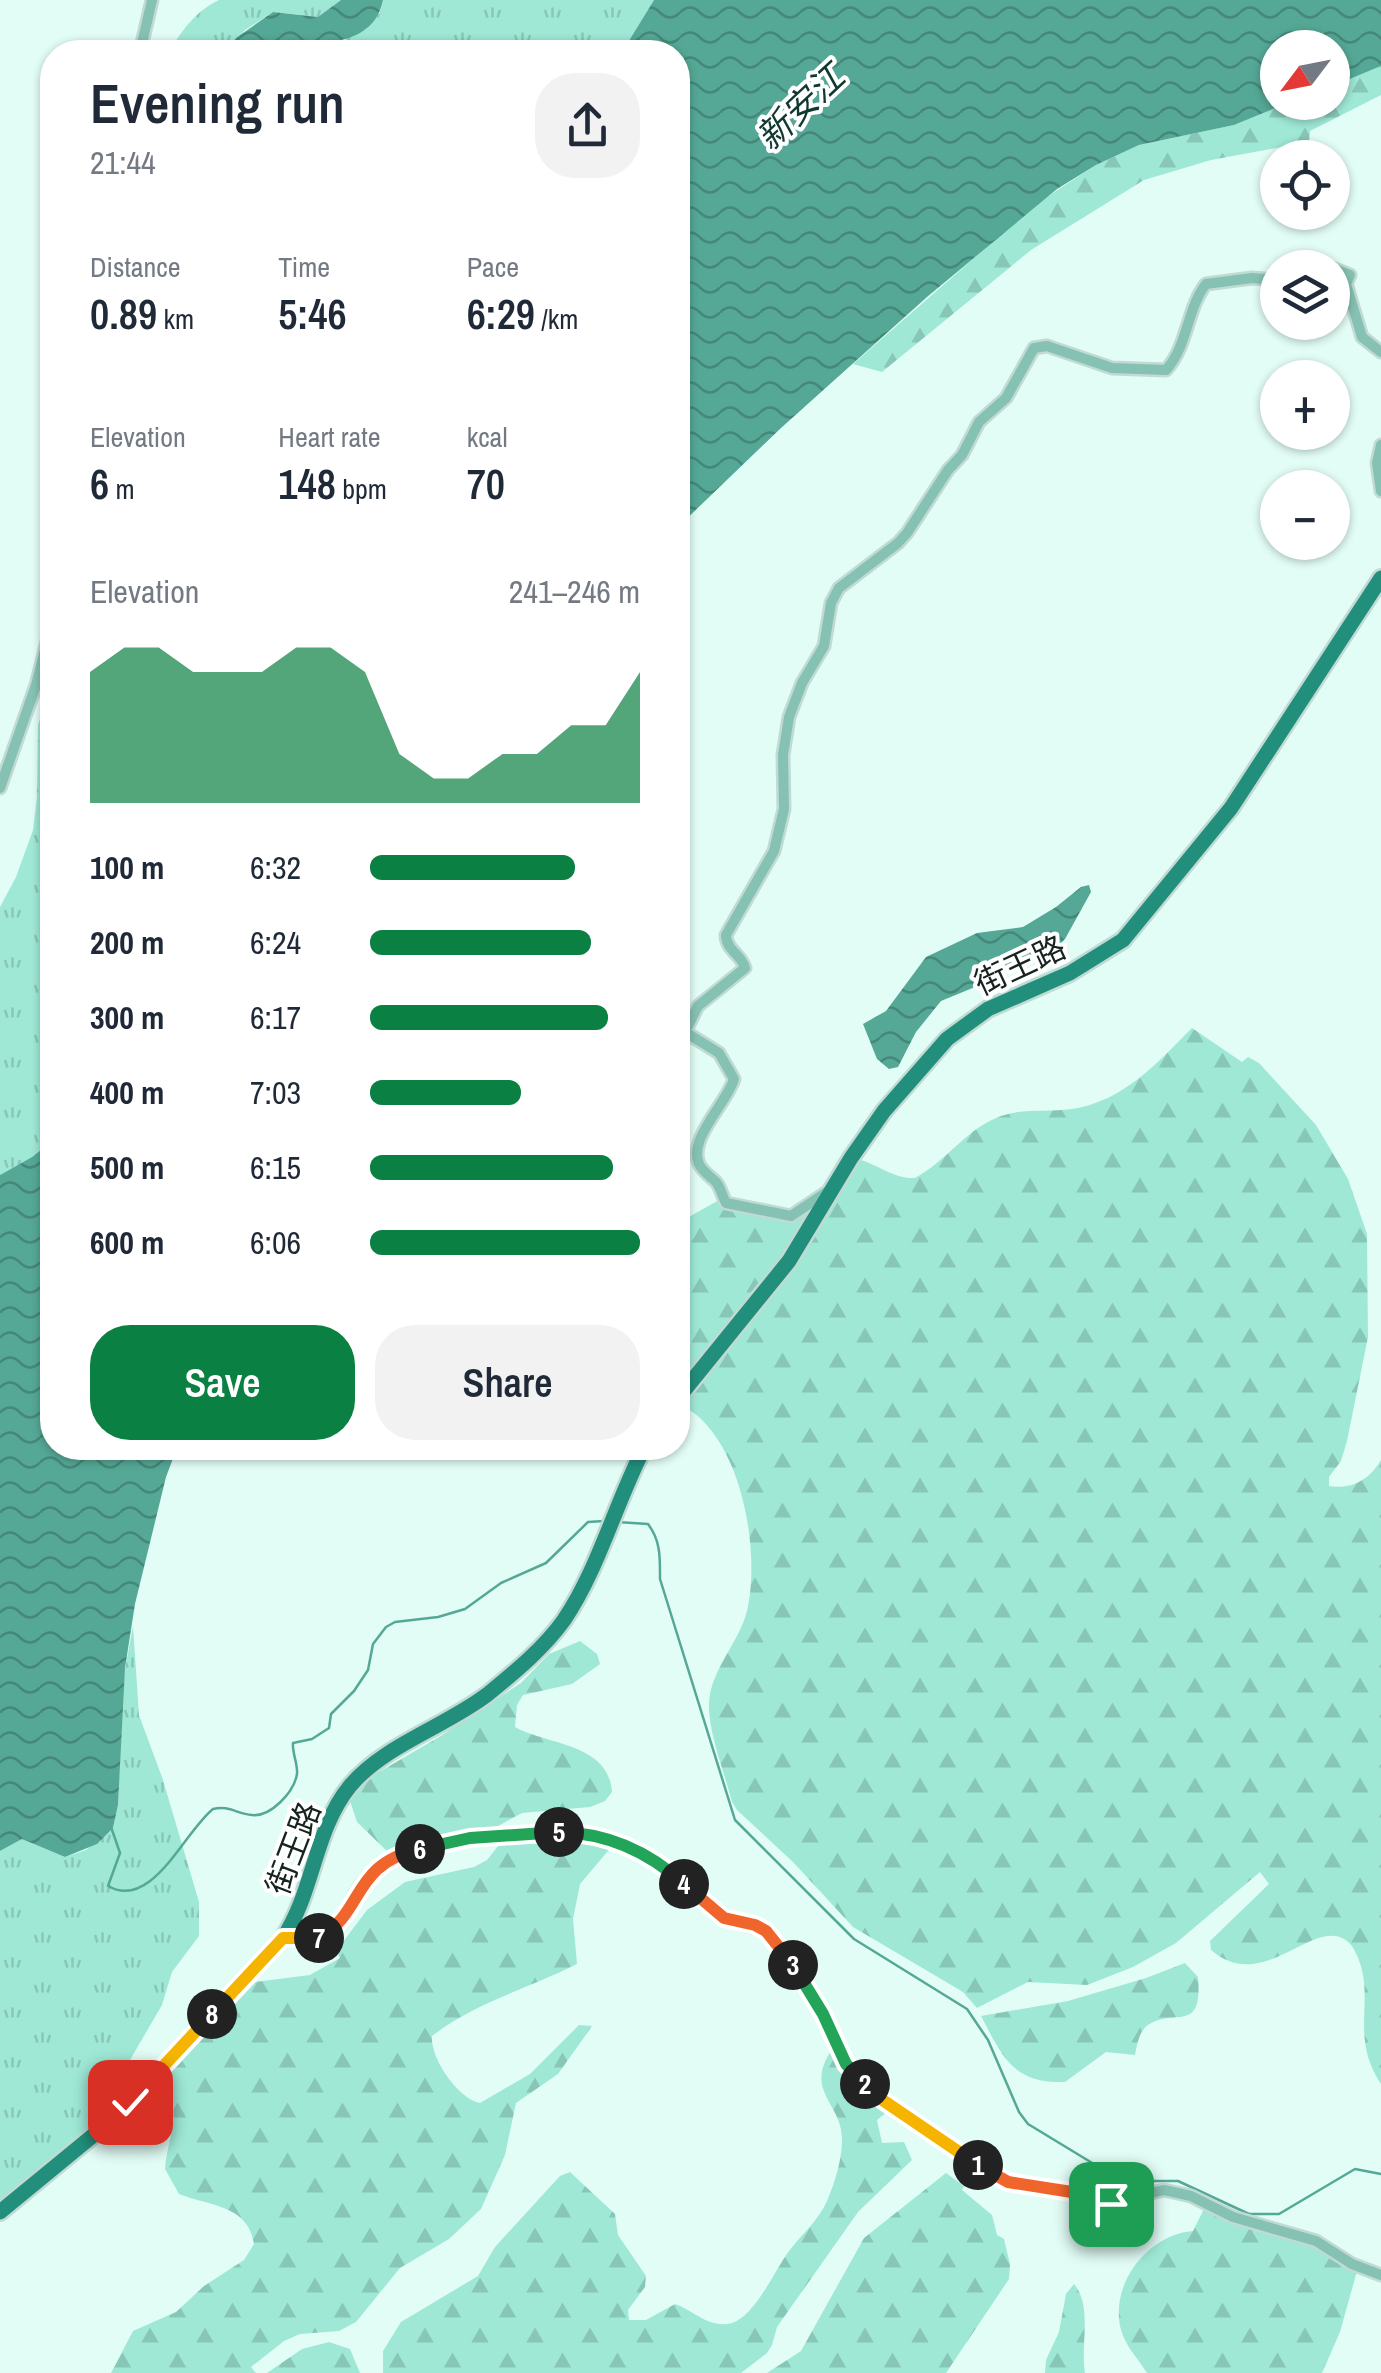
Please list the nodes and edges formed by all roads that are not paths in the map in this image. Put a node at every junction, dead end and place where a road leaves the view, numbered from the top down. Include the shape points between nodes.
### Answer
1 (152, 0) edge
2 (143, 40) edge
3 (1260, 279) edge
4 (1350, 297) edge
5 (1381, 352) edge
6 (1381, 445) edge
7 (1381, 492) edge
8 (1381, 578) edge
9 (40, 665) edge
10 (0, 788) edge
11 (690, 1022) edge
12 (690, 1035) edge
13 (832, 1190) junction
14 (690, 1383) edge
15 (639, 1460) edge
16 (283, 1938) junction
17 (0, 2212) edge
18 (1381, 2275) edge

1 - 2 street
3 - 11 street via 1206,284 1166,370 1112,368 1047,346 1034,348 1006,398 979,422 898,544 839,588 825,642 789,717 784,809 774,851 726,935 745,968 698,1006
4 - 5 street via 1362,337
6 - 7 street
8 - 13 main road, 街王路 via 1231,808 1123,940 958,1030 884,1111
9 - 10 street
12 - 13 street via 719,1053 734,1079 704,1127 698,1152 726,1203 791,1216
13 - 14 main road, 街王路 via 776,1278
15 - 16 main road, 街王路 via 561,1624 488,1694 382,1758 350,1787 329,1822
16 - 17 main road, 街王路 via 118,2115
16 - 18 street via 324,1936 374,1870 400,1853 470,1838 602,1836 663,1866 724,1918 766,1931 816,2000 854,2073 991,2174 1108,2204 1164,2190 1191,2196 1233,2217 1316,2241

